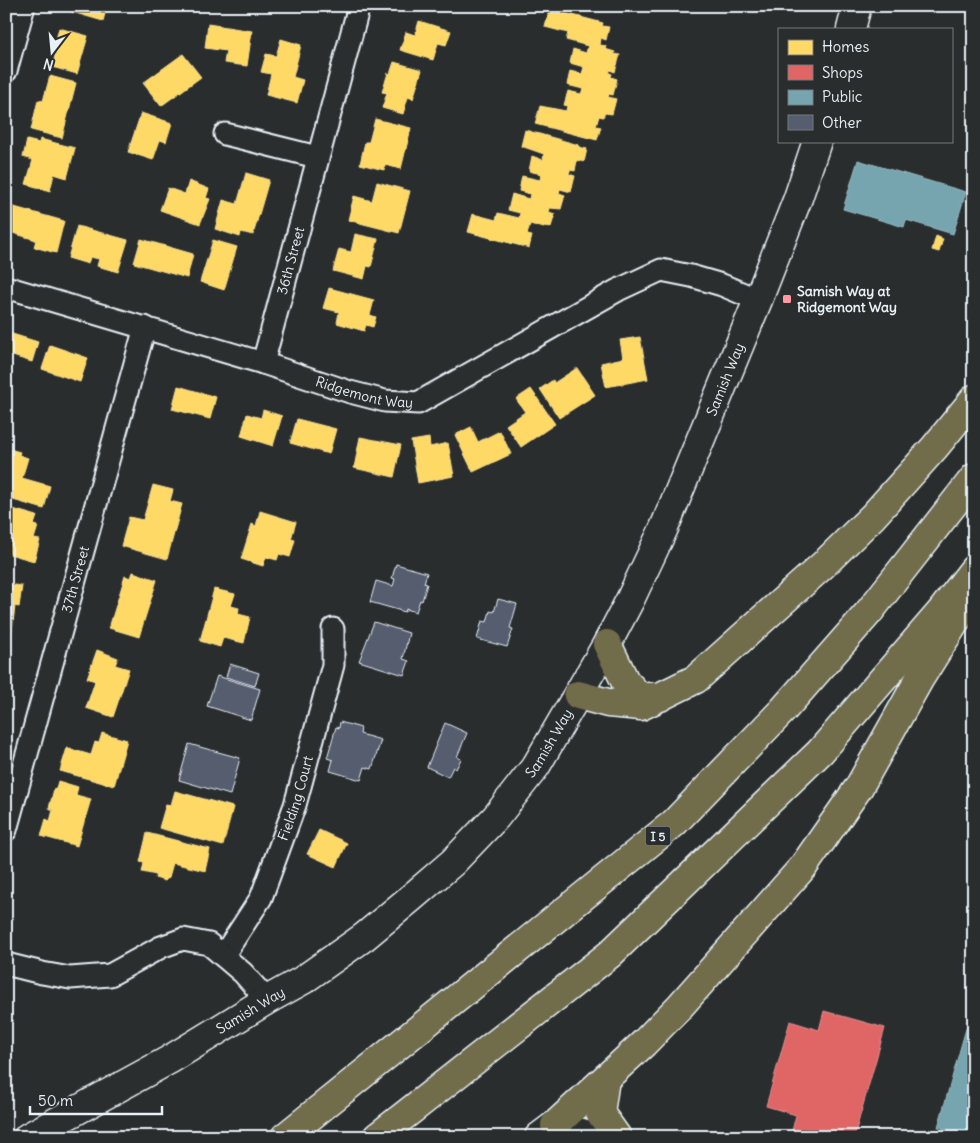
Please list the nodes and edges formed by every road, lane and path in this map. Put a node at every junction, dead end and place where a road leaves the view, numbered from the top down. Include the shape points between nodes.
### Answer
1 (359, 6) edge
2 (857, 6) edge
3 (17, 11) edge
4 (851, 28) edge
5 (6, 71) edge
6 (225, 134) dead end
7 (817, 142) edge
8 (318, 157) junction
9 (6, 286) edge
10 (758, 300) junction
11 (145, 327) junction
12 (263, 363) junction
13 (974, 399) edge
14 (974, 478) edge
15 (974, 569) edge
16 (974, 592) edge
17 (333, 629) dead end
18 (607, 644) junction
19 (578, 695) junction
20 (660, 697) junction
21 (6, 830) edge
22 (223, 956) junction
23 (6, 964) edge
24 (267, 1000) junction
25 (605, 1079) junction
26 (547, 1131) edge
27 (28, 1137) edge
28 (285, 1137) edge
29 (377, 1137) edge
30 (595, 1137) edge
31 (617, 1137) edge

1 - 8 street, 36th Street
2 - 4 main road
3 - 5 street
6 - 8 street
7 - 10 main road, Samish Way
8 - 12 street, 36th Street
9 - 11 street, Ridgemont Way
10 - 12 street, Ridgemont Way via 699,278 661,270 618,290 418,403 385,402
10 - 18 main road, Samish Way via 664,528
11 - 12 street, Ridgemont Way
11 - 21 street, 37th Street
13 - 20 highway via 904,482 824,566 696,679
14 - 28 highway, I 5 via 869,612 783,710 674,823
15 - 29 highway via 820,752 610,954
16 - 25 highway via 920,678 859,787 803,867 680,1006
17 - 22 street, Fielding Court via 333,665 295,805 261,898
18 - 19 main road, Samish Way
18 - 20 highway via 625,681 640,697
19 - 20 highway via 608,703 641,706
19 - 24 main road, Samish Way via 536,766 496,817 453,862 364,937 303,980
22 - 23 street via 209,944 183,940 161,947 110,975 70,978
22 - 24 street
24 - 27 main road, Samish Way via 169,1060
25 - 26 highway
25 - 31 highway via 600,1113
26 - 30 main road

